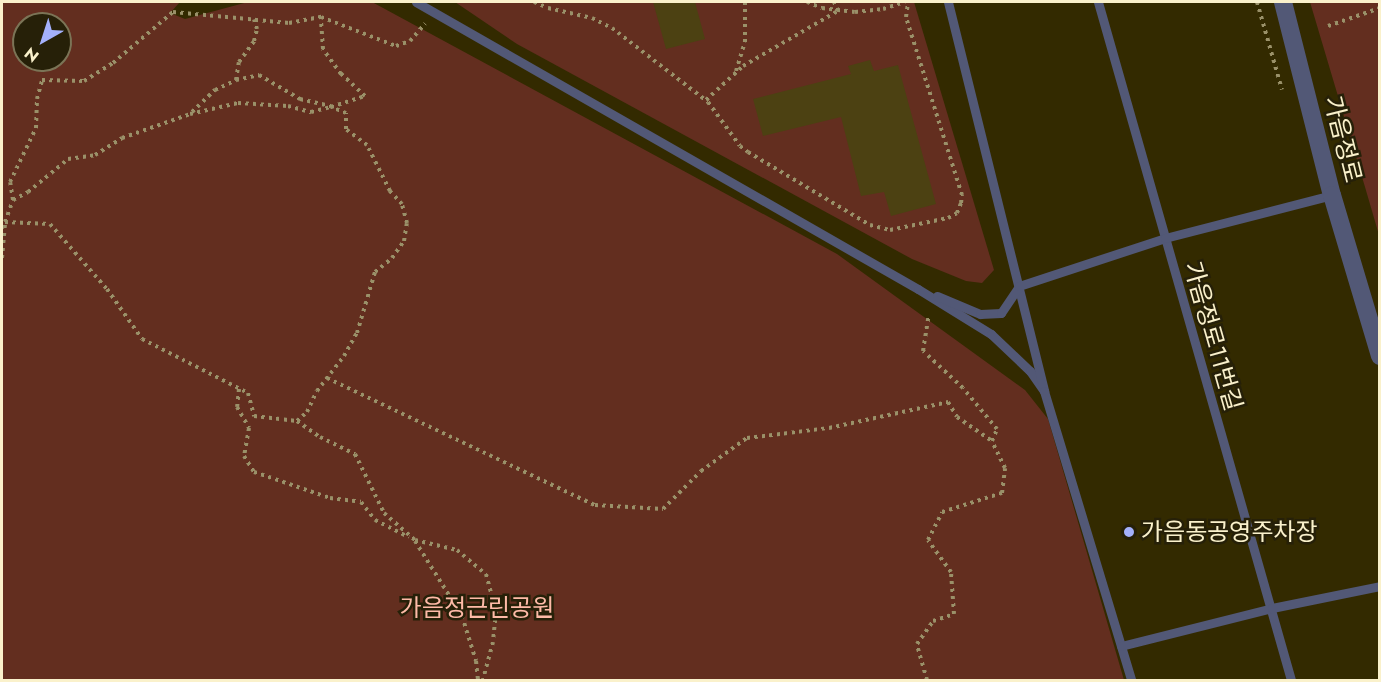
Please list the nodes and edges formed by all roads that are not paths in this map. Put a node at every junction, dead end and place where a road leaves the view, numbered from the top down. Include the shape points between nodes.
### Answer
1 (416, 2) edge
2 (948, 2) edge
3 (1098, 2) edge
4 (1283, 2) edge
5 (1332, 195) junction
6 (1165, 238) junction
7 (1019, 286) junction
8 (918, 289) junction
9 (1380, 356) edge
10 (1044, 391) junction
11 (1380, 586) edge
12 (1272, 608) junction
13 (1121, 646) junction
14 (1131, 681) edge
15 (1291, 681) edge

1 - 8 lane
2 - 7 lane
3 - 6 lane, 가음정로11번길
4 - 5 street, 가음정로
5 - 6 lane
5 - 9 street, 가음정로
6 - 7 lane
6 - 12 lane, 가음정로11번길
7 - 8 lane via 1001,313 980,314
7 - 10 lane
8 - 10 lane via 991,333 1030,371
10 - 13 lane
11 - 12 lane
12 - 13 lane
12 - 15 lane, 가음정로11번길
13 - 14 lane

